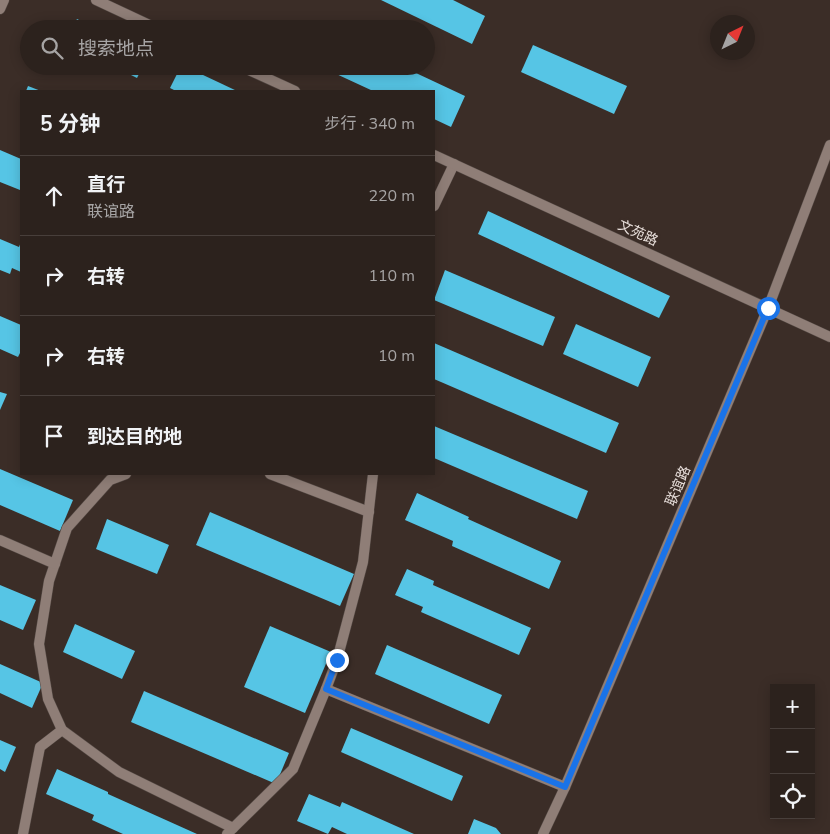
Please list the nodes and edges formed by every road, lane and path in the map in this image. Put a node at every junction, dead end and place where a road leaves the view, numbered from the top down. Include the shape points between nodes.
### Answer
1 (4, 0) edge
2 (96, 0) edge
3 (0, 9) edge
4 (139, 20) edge
5 (260, 75) edge
6 (293, 90) edge
7 (830, 145) edge
8 (435, 155) edge
9 (454, 164) junction
10 (435, 204) edge
11 (768, 308) junction
12 (830, 337) edge
13 (123, 475) edge
14 (273, 475) edge
15 (373, 475) edge
16 (369, 512) junction
17 (0, 540) edge
18 (55, 564) junction
19 (326, 689) junction
20 (62, 730) junction
21 (565, 787) junction
22 (230, 831) edge
23 (23, 834) edge
24 (544, 834) edge

1 - 3 street
2 - 4 street
5 - 6 street
7 - 11 street, 联谊路
8 - 9 street, 文苑路
9 - 10 street
9 - 11 street, 文苑路
11 - 12 street, 文苑路
11 - 21 street, 联谊路
13 - 18 street via 110,480 67,528
14 - 16 street
15 - 16 street
16 - 19 street via 363,562
17 - 18 street
18 - 20 street via 49,581 39,644 48,699
19 - 21 street
19 - 22 street via 293,769
20 - 22 street via 118,772
20 - 23 street via 40,747
21 - 24 street, 联谊路

